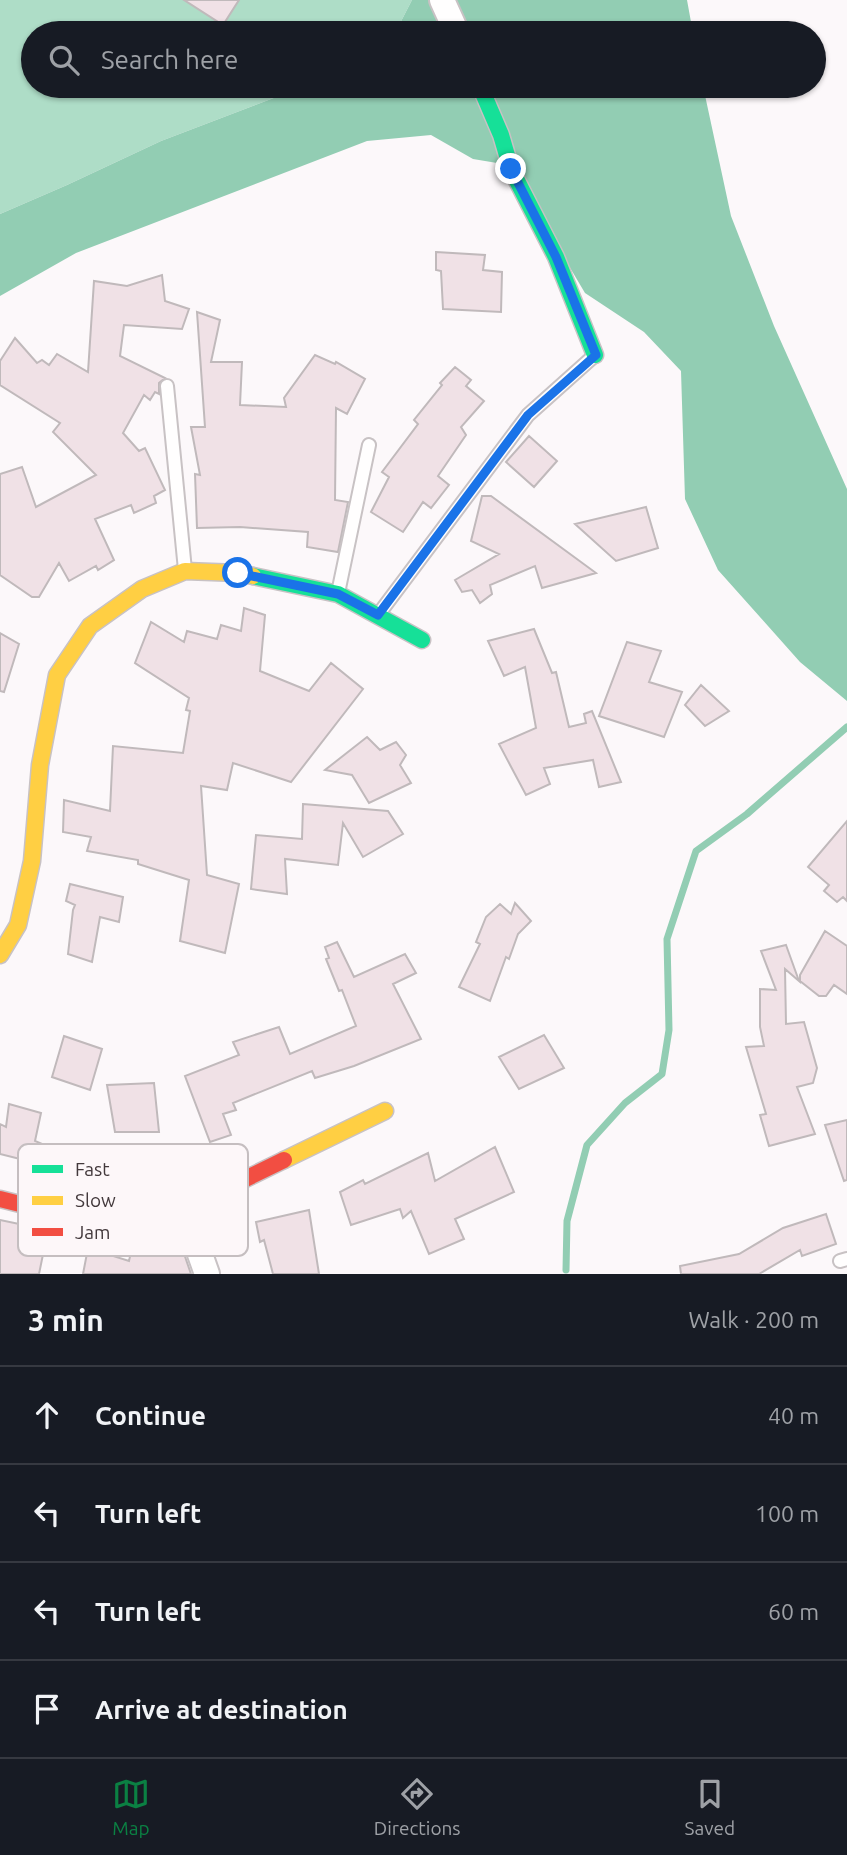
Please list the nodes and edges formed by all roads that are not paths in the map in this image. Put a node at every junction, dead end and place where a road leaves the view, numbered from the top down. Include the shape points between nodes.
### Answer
1 (442, 0) edge
2 (452, 21) edge
3 (485, 98) edge
4 (596, 355) joint
5 (167, 386) dead end
6 (369, 445) dead end
7 (186, 570) junction
8 (338, 594) junction
9 (378, 615) junction
10 (422, 640) dead end
11 (0, 956) edge
12 (385, 1111) dead end
13 (248, 1178) edge
14 (0, 1199) edge
15 (18, 1204) edge
16 (201, 1256) edge
17 (207, 1274) edge

1 - 2 street
3 - 4 street via 511,169 556,257
4 - 9 lane via 528,415
5 - 7 lane
6 - 8 lane
7 - 8 street via 238,573
7 - 11 street via 142,589 90,626 57,675 40,765 32,861 18,925
8 - 9 street
9 - 10 street
12 - 13 street
14 - 15 street
16 - 17 street

